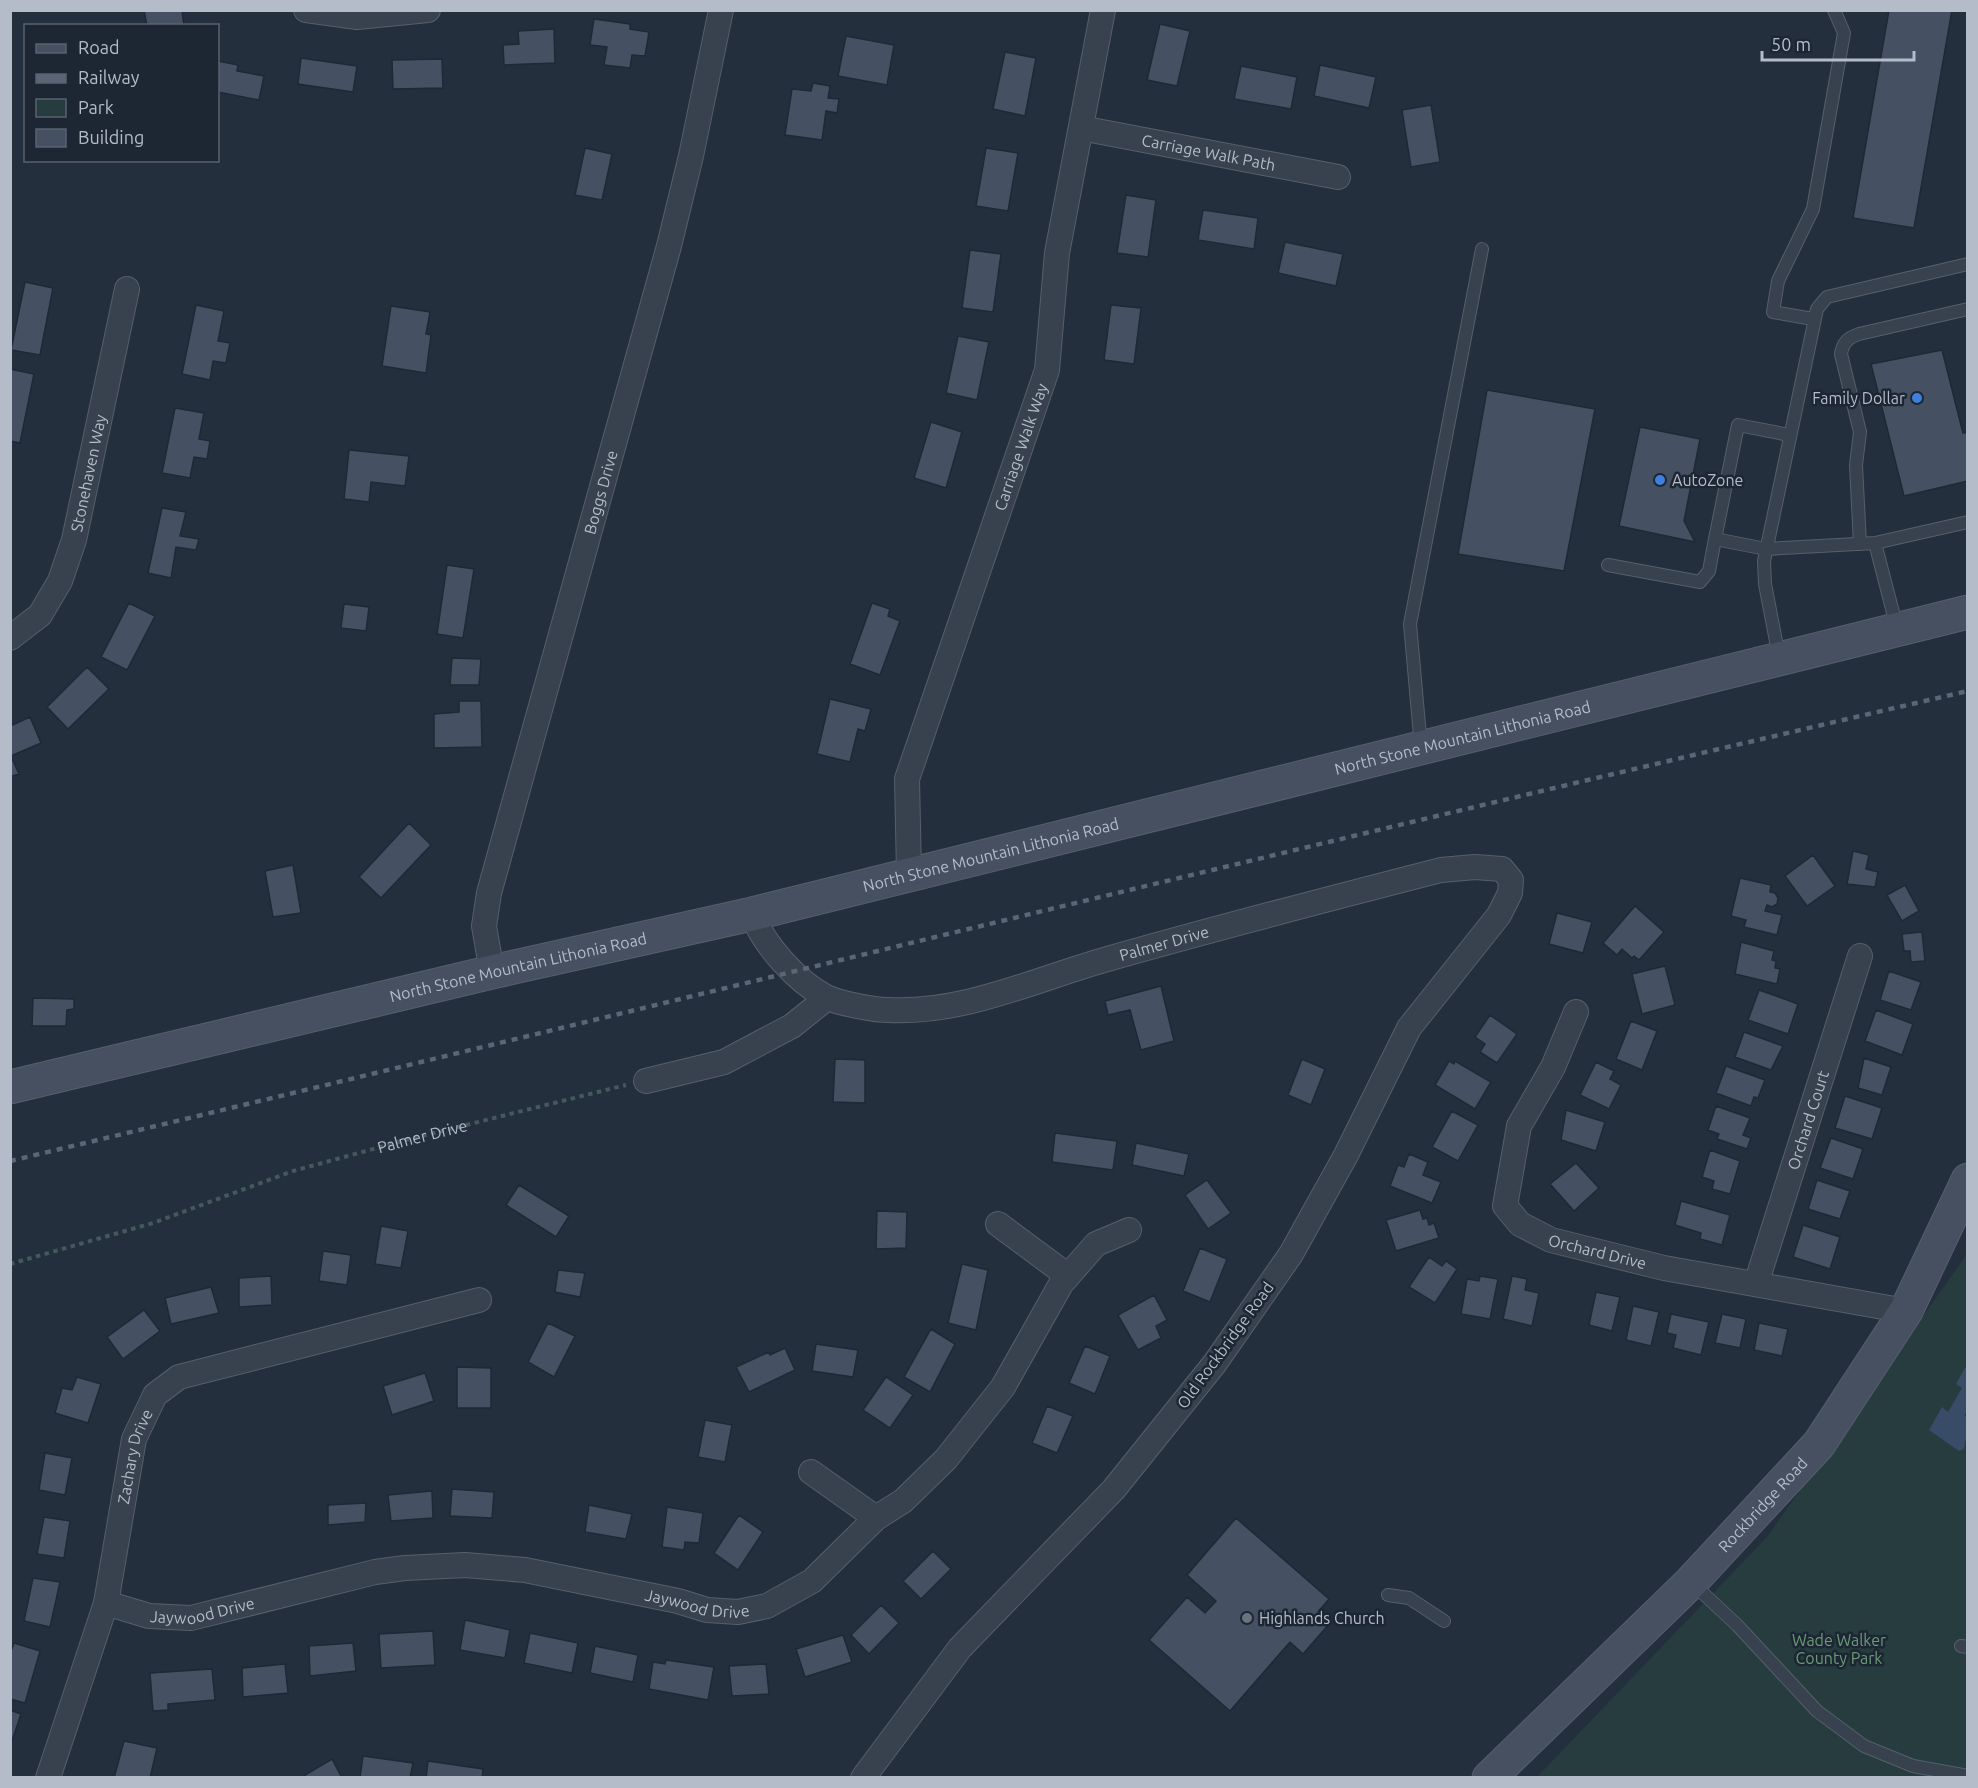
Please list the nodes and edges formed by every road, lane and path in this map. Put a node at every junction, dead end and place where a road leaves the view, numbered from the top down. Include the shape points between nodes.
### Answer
1 (306, 10) edge
2 (428, 10) edge
3 (721, 10) edge
4 (1103, 10) edge
5 (1834, 10) edge
6 (1081, 128) junction
7 (1338, 177) dead end
8 (1482, 249) dead end
9 (1968, 264) edge
10 (127, 289) dead end
11 (1968, 309) edge
12 (1813, 319) junction
13 (1789, 435) junction
14 (1968, 522) edge
15 (1715, 539) junction
16 (1875, 543) junction
17 (1860, 544) junction
18 (1766, 549) junction
19 (1608, 566) dead end
20 (1968, 612) edge
21 (1897, 630) junction
22 (10, 638) edge
23 (1779, 659) junction
24 (1421, 748) junction
25 (1502, 869) joint
26 (909, 874) junction
27 (752, 914) junction
28 (1860, 956) dead end
29 (492, 972) junction
30 (827, 998) junction
31 (1576, 1012) dead end
32 (646, 1081) joint
33 (10, 1087) edge
34 (1968, 1180) edge
35 (998, 1224) dead end
36 (1129, 1230) dead end
37 (10, 1264) edge
38 (1068, 1276) junction
39 (1756, 1284) junction
40 (479, 1299) dead end
41 (1906, 1311) junction
42 (811, 1472) dead end
43 (876, 1518) junction
44 (1691, 1582) junction
45 (1388, 1595) dead end
46 (106, 1603) junction
47 (1444, 1621) dead end
48 (1968, 1776) edge
49 (48, 1778) edge
50 (863, 1778) edge
51 (1489, 1778) edge

1 - 2 street via 357,17
3 - 29 street, Boggs Drive via 692,156 669,246 489,893 484,926
4 - 6 street, Carriage Walk Way
5 - 12 lane via 1844,33 1813,209 1778,281 1773,312
6 - 7 street, Carriage Walk Path
6 - 26 street, Carriage Walk Way via 1057,253 1047,370 907,779
8 - 24 lane via 1410,624
9 - 12 lane via 1827,297
10 - 22 street, Stonehaven Way via 74,540 60,581 40,615
11 - 17 lane via 1859,334 1842,346 1860,432 1856,465
12 - 13 lane
13 - 15 lane via 1738,425
13 - 18 lane
14 - 16 lane
15 - 18 lane
15 - 19 lane via 1709,571 1700,582
16 - 17 lane
16 - 21 lane
17 - 18 lane
18 - 23 lane via 1765,584
20 - 21 main road, North Stone Mountain Lithonia Road
21 - 23 main road, North Stone Mountain Lithonia Road
23 - 24 main road, North Stone Mountain Lithonia Road
24 - 26 main road, North Stone Mountain Lithonia Road
25 - 30 street, Palmer Drive via 1441,870 1216,928 1001,994 923,1009 887,1010
25 - 50 street, Old Rockbridge Road via 1511,880 1510,893 1499,915 1408,1028 1346,1155 1291,1254 1215,1363 1114,1489 960,1648
26 - 27 main road, North Stone Mountain Lithonia Road
27 - 29 main road, North Stone Mountain Lithonia Road
27 - 30 street, Palmer Drive via 759,932 795,973
28 - 39 street, Orchard Court
29 - 33 main road, North Stone Mountain Lithonia Road
30 - 32 street via 792,1026 724,1062
31 - 39 street, Orchard Drive via 1553,1067 1519,1126 1505,1206 1520,1224 1551,1240 1664,1268
32 - 37 path, Palmer Drive via 293,1172 153,1223
34 - 41 main road, Rockbridge Road
35 - 38 street
36 - 38 street, Jaywood Drive via 1096,1244
38 - 43 street, Jaywood Drive via 1003,1388 966,1436 903,1502
39 - 41 street, Orchard Drive
40 - 46 street, Zachary Drive via 179,1377 155,1395 134,1439
41 - 44 main road, Rockbridge Road via 1819,1444
42 - 43 street
43 - 46 street, Jaywood Drive via 812,1581 767,1606 738,1612 707,1610 525,1570 465,1565 375,1572 191,1618 149,1616
44 - 48 lane via 1817,1711 1864,1746 1913,1766
44 - 51 main road, Rockbridge Road
45 - 47 lane via 1409,1598
46 - 49 street, Zachary Drive

